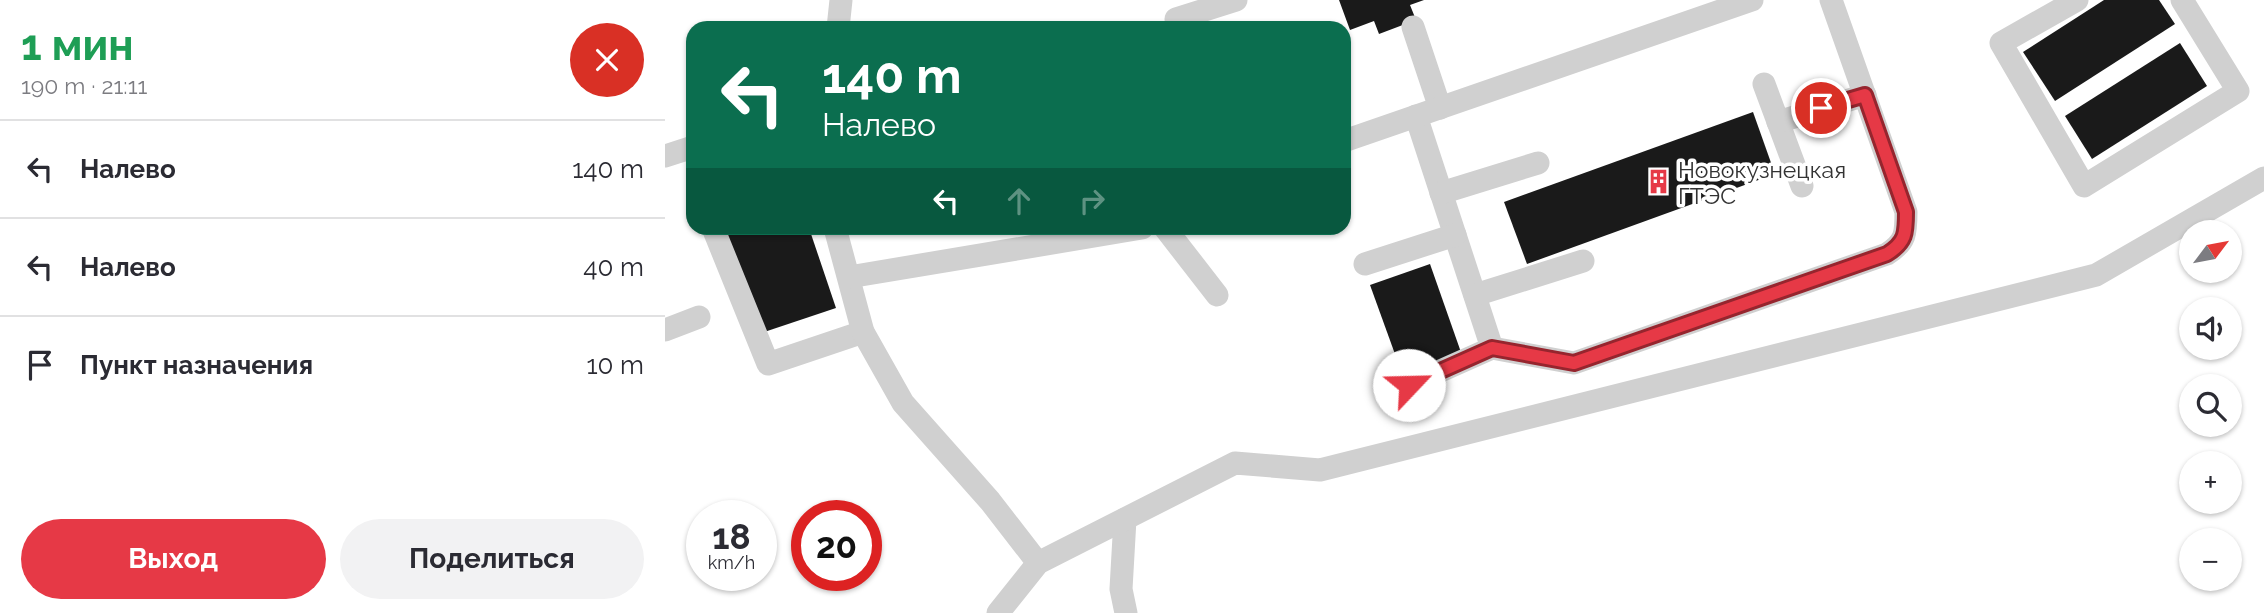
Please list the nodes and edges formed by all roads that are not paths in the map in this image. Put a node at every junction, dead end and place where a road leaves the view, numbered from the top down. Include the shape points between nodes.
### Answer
1 (841, 0) edge
2 (1236, 0) edge
3 (1752, 0) edge
4 (1831, 0) edge
5 (2077, 0) edge
6 (2182, 0) edge
7 (1175, 16) edge
8 (839, 21) edge
9 (1413, 27) dead end
10 (1764, 84) dead end
11 (1865, 95) junction
12 (1440, 108) junction
13 (1416, 116) junction
14 (1778, 122) junction
15 (1351, 139) edge
16 (686, 149) edge
17 (665, 156) edge
18 (1538, 163) dead end
19 (2264, 178) edge
20 (1802, 186) dead end
21 (1441, 193) junction
22 (716, 235) edge
23 (837, 235) edge
24 (1099, 235) edge
25 (1170, 235) edge
26 (1455, 235) junction
27 (1583, 261) dead end
28 (1365, 264) dead end
29 (849, 276) junction
30 (1217, 295) dead end
31 (1475, 295) junction
32 (699, 317) dead end
33 (665, 330) edge
34 (863, 332) junction
35 (1492, 348) junction
36 (1409, 385) dead end
37 (1125, 519) junction
38 (1038, 563) junction
39 (998, 613) edge
40 (1126, 613) edge

1 - 8 street
2 - 7 street
3 - 12 street
4 - 11 street
5 - 6 street via 2001,43 2084,186 2238,91
9 - 12 street
10 - 14 street
11 - 14 street
11 - 35 street via 1906,212 1906,231 1899,246 1574,363
12 - 13 street
13 - 15 street
13 - 21 street
14 - 20 street
16 - 17 street
18 - 21 street
19 - 37 street via 2096,275 1320,470 1235,463
21 - 26 street
22 - 34 street via 768,364
23 - 29 street
24 - 29 street
25 - 30 street
26 - 28 street
26 - 31 street
27 - 31 street
29 - 34 street
31 - 35 street
32 - 33 street
34 - 38 street via 903,403
35 - 36 street
37 - 38 street
37 - 40 street via 1121,589
38 - 39 street

